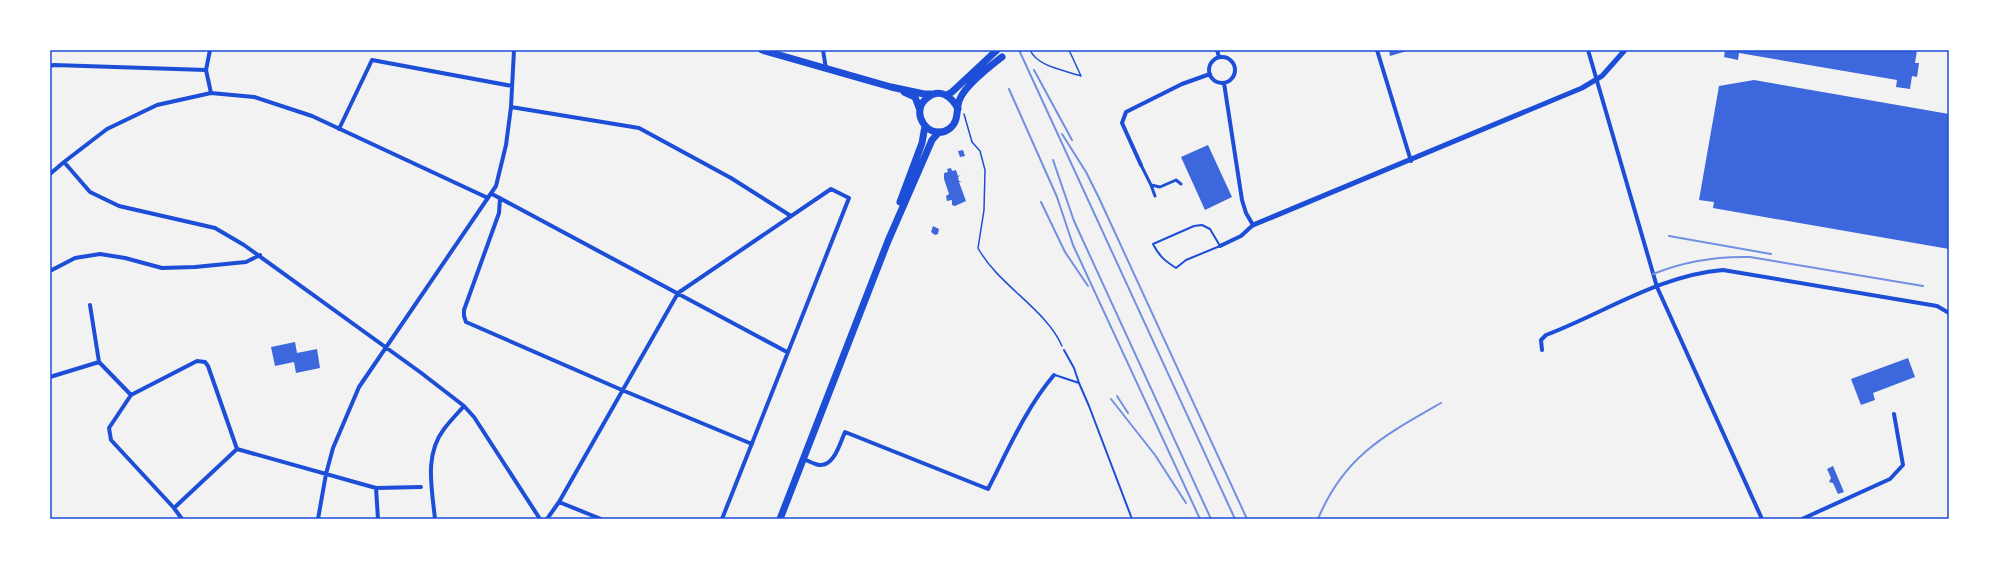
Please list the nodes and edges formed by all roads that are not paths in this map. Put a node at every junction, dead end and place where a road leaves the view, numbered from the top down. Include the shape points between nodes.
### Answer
1 (210, 50) edge
2 (514, 50) edge
3 (762, 50) edge
4 (823, 50) edge
5 (997, 50) edge
6 (1217, 50) edge
7 (1377, 50) edge
8 (1588, 50) edge
9 (1625, 50) edge
10 (1002, 57) dead end
11 (1219, 57) junction
12 (50, 66) edge
13 (826, 69) junction
14 (206, 70) junction
15 (1210, 74) junction
16 (1596, 80) junction
17 (1224, 83) junction
18 (512, 86) junction
19 (891, 87) junction
20 (211, 93) junction
21 (936, 94) junction
22 (947, 95) junction
23 (511, 107) junction
24 (958, 109) junction
25 (920, 110) junction
26 (925, 126) junction
27 (340, 129) junction
28 (939, 132) junction
29 (1411, 160) junction
30 (64, 162) junction
31 (1141, 165) joint
32 (50, 174) edge
33 (1181, 184) dead end
34 (1150, 185) junction
35 (492, 194) junction
36 (1155, 196) dead end
37 (488, 198) junction
38 (500, 198) junction
39 (791, 216) junction
40 (1253, 225) junction
41 (888, 241) junction
42 (1220, 246) junction
43 (260, 255) junction
44 (50, 271) edge
45 (1658, 287) junction
46 (678, 293) junction
47 (90, 305) dead end
48 (1949, 313) edge
49 (385, 347) junction
50 (1064, 350) dead end
51 (1542, 350) dead end
52 (787, 352) junction
53 (99, 362) junction
54 (1054, 375) joint
55 (50, 377) edge
56 (1079, 383) junction
57 (622, 390) junction
58 (131, 395) junction
59 (464, 406) junction
60 (1894, 414) dead end
61 (752, 444) junction
62 (237, 449) junction
63 (804, 459) junction
64 (326, 474) junction
65 (421, 486) dead end
66 (376, 488) junction
67 (559, 502) junction
68 (174, 508) junction
69 (182, 519) edge
70 (318, 519) edge
71 (378, 519) edge
72 (435, 519) edge
73 (540, 519) edge
74 (547, 519) edge
75 (601, 519) edge
76 (722, 519) edge
77 (780, 519) edge
78 (1132, 519) edge
79 (1762, 519) edge
80 (1802, 519) edge

1 - 14 street
2 - 18 street
3 - 13 main road
4 - 13 street
5 - 22 main road
6 - 11 street
7 - 29 street
8 - 16 street
9 - 16 street
10 - 24 main road via 965,92
11 - 15 street via 1210,64
11 - 17 street via 1229,59 1234,67 1233,77
12 - 14 street
13 - 19 main road
14 - 20 street
15 - 17 street via 1216,81
15 - 31 street via 1182,84 1126,112 1122,119 1123,126
16 - 29 street
16 - 45 street
17 - 40 street via 1242,200
18 - 23 street
18 - 27 street via 372,60
19 - 21 main road
19 - 25 main road via 915,97
20 - 27 street via 270,101
20 - 30 street via 157,105 107,129
21 - 22 main road
21 - 25 main road via 925,99
22 - 24 main road
23 - 35 street via 506,145
23 - 39 street via 639,128 730,178
24 - 28 main road via 954,125
25 - 26 main road via 920,117
26 - 28 main road
26 - 41 main road via 922,143
27 - 37 street
28 - 41 main road via 932,140
29 - 40 street
30 - 32 street
30 - 43 street via 90,192 119,206 215,228
31 - 34 street
33 - 34 street via 1176,180 1160,187
34 - 36 street
35 - 37 street
35 - 38 street
37 - 49 street
38 - 46 street
38 - 57 street via 499,213 464,310 464,319 469,324
39 - 46 street
39 - 52 street via 831,189 849,198
40 - 42 street via 1241,236
41 - 63 main road
42 - 42 lane via 1210,229 1198,225 1153,244 1163,260 1176,268 1186,260
43 - 44 street via 246,262 162,268 125,258 94,254 75,258
43 - 49 street
45 - 48 street via 1690,274 1723,270 1937,306
45 - 51 street via 1546,335 1542,340
45 - 79 street
46 - 52 street
46 - 57 street
47 - 53 street
49 - 59 street
49 - 64 street via 359,387 343,422
50 - 56 lane
52 - 61 street
53 - 55 street
53 - 58 street
54 - 56 lane
54 - 63 street via 1042,388 988,489 845,432 829,463 820,465
56 - 78 lane
57 - 61 street
57 - 67 street
58 - 62 street via 197,361 205,362
58 - 68 street via 110,424 109,437
59 - 72 street via 443,430 433,451 431,466
59 - 73 street via 474,417
60 - 80 street via 1903,465 1890,479
61 - 76 street
62 - 64 street
62 - 68 street
63 - 77 main road
64 - 66 street
64 - 70 street
65 - 66 street
66 - 71 street
67 - 74 street
67 - 75 street
68 - 69 street

